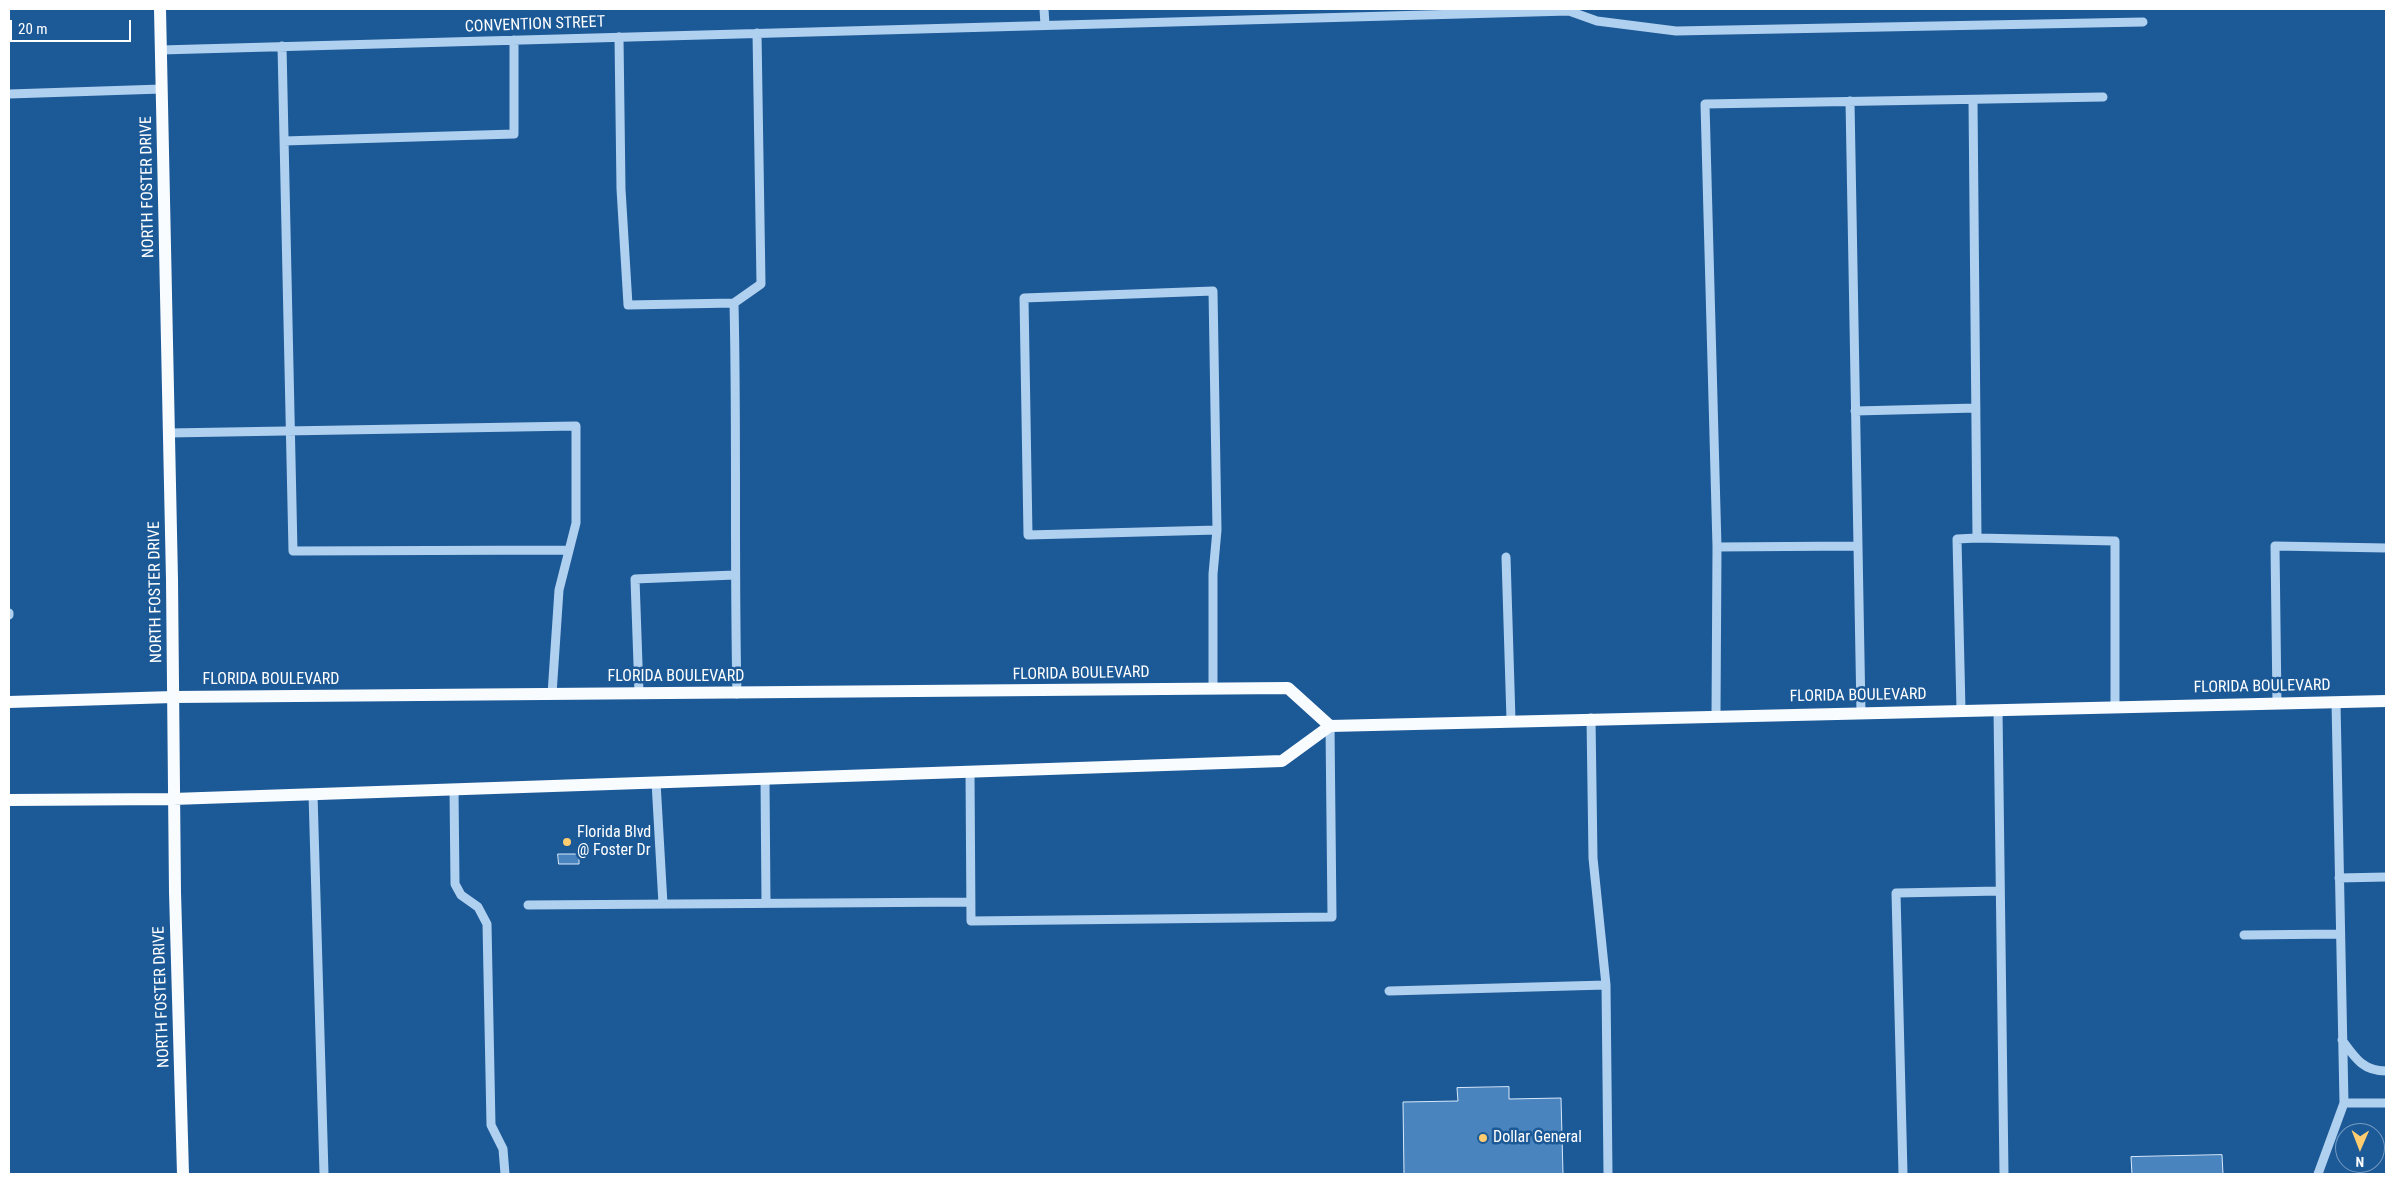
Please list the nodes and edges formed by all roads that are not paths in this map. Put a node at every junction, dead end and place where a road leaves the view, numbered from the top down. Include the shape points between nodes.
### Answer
1 (160, 9) edge
2 (1044, 9) edge
3 (2143, 22) dead end
4 (1045, 25) junction
5 (757, 33) junction
6 (619, 38) junction
7 (514, 40) junction
8 (282, 46) junction
9 (161, 50) junction
10 (162, 89) junction
11 (9, 94) edge
12 (2103, 97) dead end
13 (1973, 100) junction
14 (1850, 102) junction
15 (284, 141) junction
16 (734, 303) junction
17 (1976, 408) junction
18 (1855, 411) junction
19 (290, 431) junction
20 (169, 433) junction
21 (1217, 530) junction
22 (1977, 538) junction
23 (1857, 546) junction
24 (1717, 547) junction
25 (2386, 548) edge
26 (570, 550) junction
27 (1506, 557) dead end
28 (734, 576) junction
29 (1213, 689) junction
30 (639, 693) junction
31 (552, 694) junction
32 (737, 694) junction
33 (173, 697) junction
34 (2386, 701) edge
35 (9, 702) edge
36 (2336, 702) junction
37 (2277, 704) junction
38 (2115, 707) junction
39 (1961, 710) junction
40 (1998, 710) junction
41 (1862, 713) junction
42 (1716, 715) junction
43 (1591, 718) junction
44 (1511, 720) junction
45 (1330, 726) junction
46 (970, 771) junction
47 (766, 778) junction
48 (656, 782) junction
49 (454, 789) junction
50 (313, 794) junction
51 (173, 798) junction
52 (9, 800) edge
53 (2386, 877) edge
54 (2339, 878) junction
55 (2000, 891) junction
56 (971, 902) junction
57 (766, 903) junction
58 (663, 904) junction
59 (528, 905) dead end
60 (2340, 934) junction
61 (2244, 935) dead end
62 (1606, 985) junction
63 (1389, 991) dead end
64 (2342, 1040) junction
65 (2386, 1071) edge
66 (2386, 1102) edge
67 (2344, 1103) junction
68 (183, 1174) edge
69 (324, 1174) edge
70 (505, 1174) edge
71 (1608, 1174) edge
72 (1903, 1174) edge
73 (2004, 1174) edge
74 (2318, 1174) edge

1 - 9 main road, NORTH FOSTER DRIVE
2 - 4 street
3 - 4 street, CONVENTION STREET via 1676,31 1597,22 1569,11
4 - 5 street, CONVENTION STREET
5 - 6 street, CONVENTION STREET
5 - 16 street via 761,284
6 - 7 street, CONVENTION STREET
6 - 16 street via 621,189 628,305
7 - 8 street, CONVENTION STREET
7 - 15 street via 514,134
8 - 9 street, CONVENTION STREET
8 - 15 street
9 - 10 main road, NORTH FOSTER DRIVE
10 - 11 street
10 - 20 main road, NORTH FOSTER DRIVE
12 - 13 street
13 - 14 street
13 - 17 street
14 - 18 street
14 - 24 street via 1705,104
15 - 19 street
16 - 28 street via 737,412
17 - 18 street
17 - 22 street
18 - 23 street
19 - 20 street
19 - 26 street via 293,551
19 - 26 street via 576,426 576,523
20 - 33 main road, NORTH FOSTER DRIVE
21 - 21 street via 1213,291 1024,298 1028,535
21 - 29 street via 1213,574
22 - 38 street via 2115,541
22 - 39 street via 1958,539
23 - 24 street
23 - 41 street
24 - 42 street
25 - 37 street via 2275,546
26 - 31 street via 559,590
27 - 44 street
28 - 30 street via 635,579
28 - 32 street
29 - 32 main road, FLORIDA BOULEVARD
29 - 45 main road, FLORIDA BOULEVARD via 1288,688
30 - 31 main road, FLORIDA BOULEVARD
30 - 32 main road, FLORIDA BOULEVARD
31 - 33 main road, FLORIDA BOULEVARD
33 - 35 main road, FLORIDA BOULEVARD
33 - 51 main road, NORTH FOSTER DRIVE
34 - 36 main road, FLORIDA BOULEVARD
36 - 37 main road, FLORIDA BOULEVARD
36 - 54 street
37 - 38 main road, FLORIDA BOULEVARD
38 - 40 main road, FLORIDA BOULEVARD
39 - 40 main road, FLORIDA BOULEVARD
39 - 41 main road, FLORIDA BOULEVARD
40 - 55 street
41 - 42 main road, FLORIDA BOULEVARD
42 - 43 main road, FLORIDA BOULEVARD
43 - 44 main road, FLORIDA BOULEVARD
43 - 62 street via 1593,858
44 - 45 main road, FLORIDA BOULEVARD
45 - 46 main road via 1282,760
45 - 56 street via 1332,917 971,921
46 - 47 main road
46 - 56 street
47 - 48 main road
47 - 57 street
48 - 49 main road
48 - 58 street
49 - 50 main road
49 - 70 street via 455,884 461,895 478,907 487,924 491,1125 504,1149
50 - 51 main road
50 - 69 street
51 - 52 main road
51 - 68 main road, NORTH FOSTER DRIVE
53 - 54 street
54 - 60 street
55 - 72 street via 1896,893
55 - 73 street
56 - 57 street
57 - 58 street
58 - 59 street
60 - 61 street
60 - 64 street
62 - 63 street
62 - 71 street
64 - 65 street via 2361,1066
64 - 67 street
66 - 67 street
67 - 74 street

